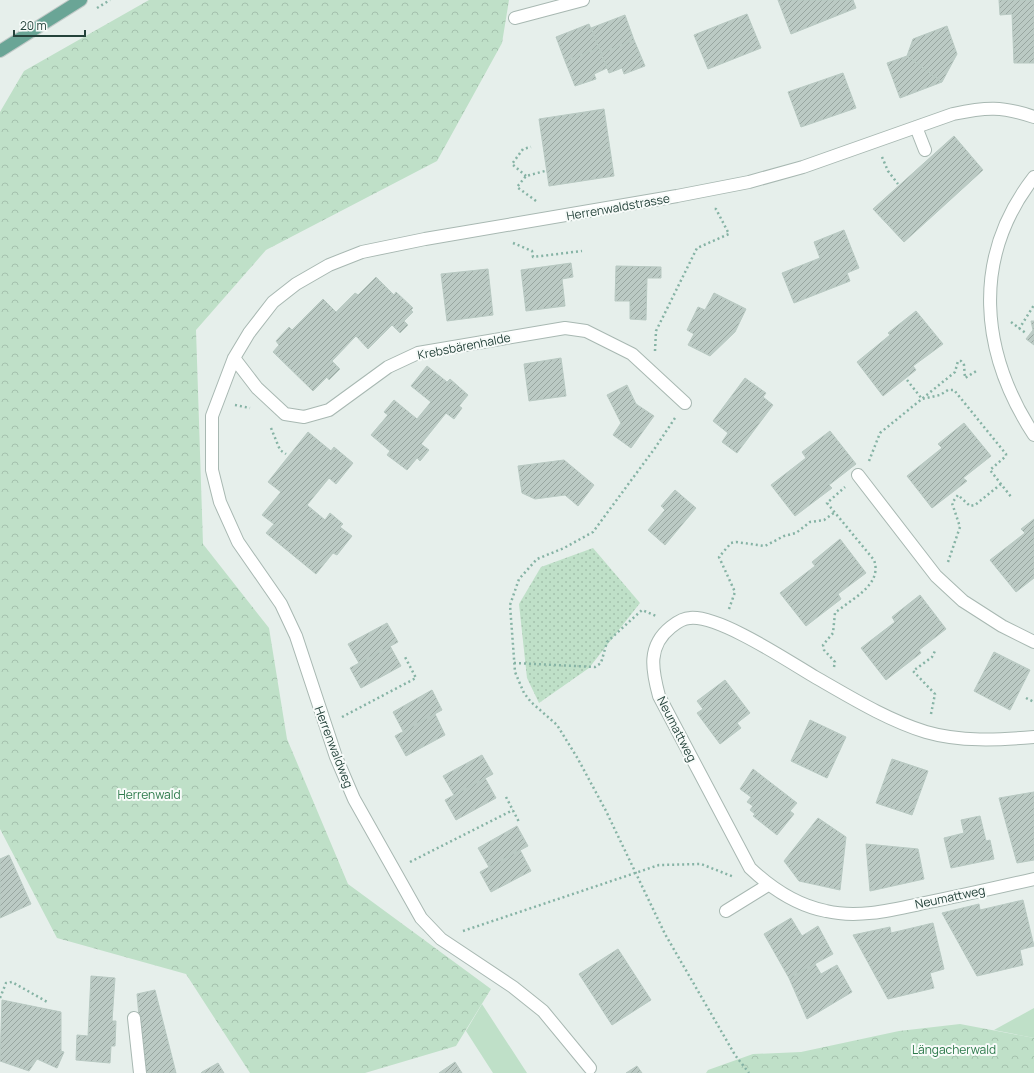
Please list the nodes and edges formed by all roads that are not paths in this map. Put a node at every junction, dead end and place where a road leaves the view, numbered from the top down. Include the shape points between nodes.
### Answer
1 (81, 0) edge
2 (583, 0) edge
3 (515, 18) dead end
4 (0, 51) edge
5 (1034, 117) edge
6 (916, 127) junction
7 (925, 150) dead end
8 (1034, 177) edge
9 (234, 358) junction
10 (685, 403) road end
11 (1034, 435) edge
12 (858, 475) dead end
13 (1034, 642) edge
14 (1034, 737) edge
15 (1034, 879) edge
16 (768, 885) junction
17 (726, 911) dead end
18 (134, 1018) dead end
19 (590, 1068) dead end
20 (140, 1073) edge

1 - 4 main road
2 - 3 street
5 - 6 street, Herrenwaldstrasse via 1013,110 994,108 953,114
6 - 7 street
6 - 9 street, Herrenwaldstrasse via 803,167 750,182 362,252 329,265 296,284 273,302
8 - 11 street via 1020,196 1003,228 989,298 1000,370 1017,407
9 - 10 street, Krebsbärenhalde via 257,388 285,414 304,417 329,410 388,367 418,353 565,328 586,331 632,354
9 - 19 street, Herrenwaldweg via 212,416 212,470 220,502 238,542 281,604 293,630 336,757 354,800 421,918 441,939 513,987 543,1011
12 - 13 street via 936,576 963,600 1002,626
14 - 16 street, Neumattweg via 1004,740 963,738 926,732 887,717 750,638 724,626 690,618 678,622 661,637 654,651 652,670 658,696 750,868
15 - 16 street, Neumattweg via 908,906 852,914 827,911 804,904
16 - 17 street
18 - 20 street

